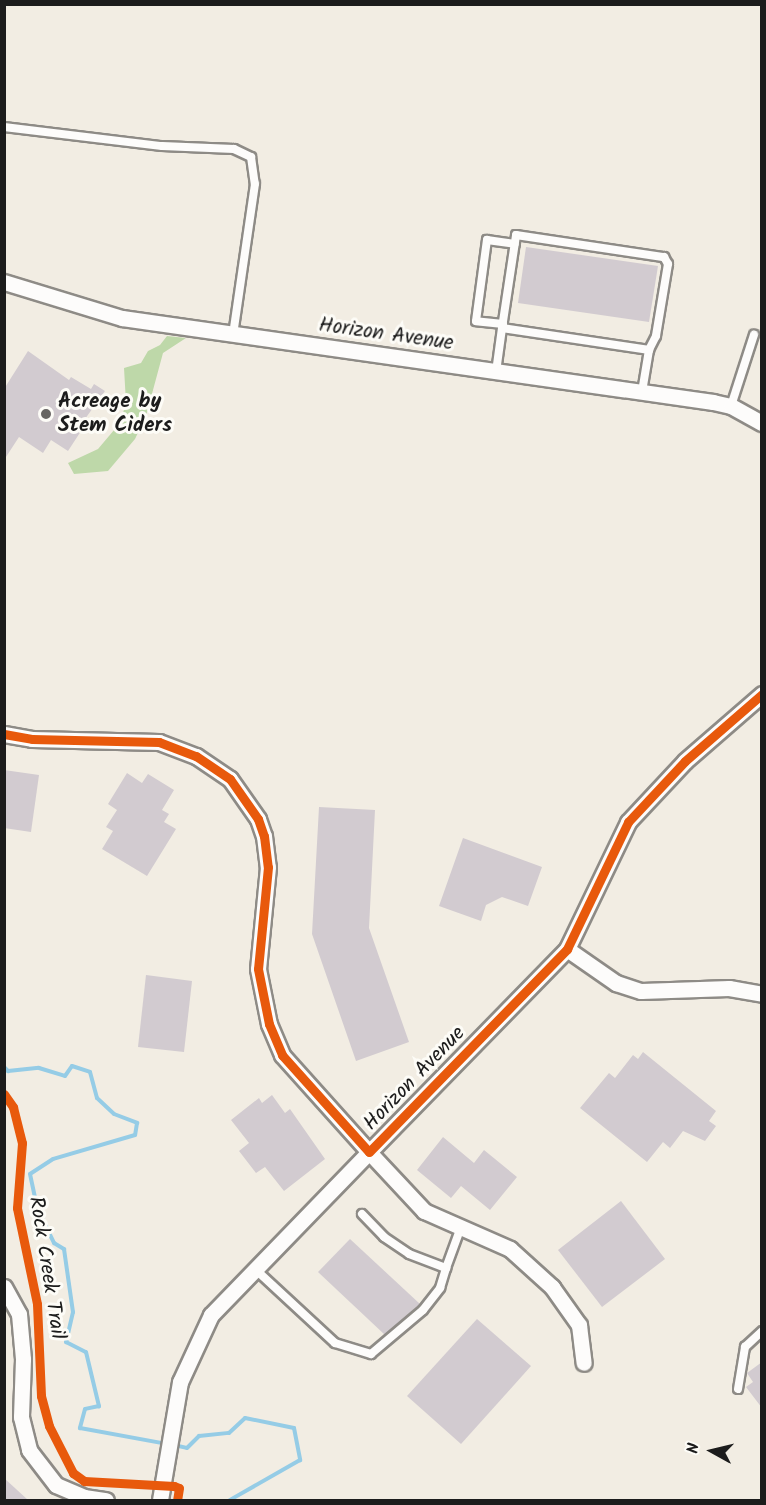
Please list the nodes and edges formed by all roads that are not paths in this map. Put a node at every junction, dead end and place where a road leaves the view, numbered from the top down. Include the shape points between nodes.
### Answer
1 (4, 127) edge
2 (515, 244) junction
3 (4, 282) edge
4 (502, 326) junction
5 (233, 335) junction
6 (754, 335) dead end
7 (648, 350) junction
8 (496, 372) junction
9 (642, 392) junction
10 (731, 406) junction
11 (762, 423) edge
12 (762, 694) edge
13 (4, 734) edge
14 (567, 949) junction
15 (762, 993) edge
16 (369, 1152) junction
17 (362, 1214) dead end
18 (461, 1227) junction
19 (254, 1268) junction
20 (446, 1268) junction
21 (4, 1287) edge
22 (762, 1331) edge
23 (584, 1363) dead end
24 (738, 1389) dead end
25 (106, 1500) edge
26 (160, 1500) edge

1 - 5 lane via 162,146 234,149 251,156 255,184
2 - 4 lane
2 - 4 lane via 487,240 476,321
2 - 7 lane via 516,235 664,257 668,264 658,326
3 - 5 street, Horizon Avenue via 122,318
4 - 7 lane
4 - 8 lane
5 - 8 street, Horizon Avenue
6 - 10 lane
7 - 9 lane
8 - 9 street, Horizon Avenue
9 - 10 street, Horizon Avenue
10 - 11 street, Horizon Avenue
12 - 14 street, Horizon Avenue via 686,761 628,822
13 - 16 street, Horizon Avenue via 32,739 159,742 196,756 230,779 258,819 265,843 268,867 258,969 269,1024 282,1055
14 - 15 street via 616,983 641,991 729,988
14 - 16 street, Horizon Avenue
16 - 18 street via 423,1211
16 - 19 street, Horizon Avenue
17 - 20 lane via 384,1237 409,1254
18 - 20 lane
18 - 23 street via 510,1249 552,1287 579,1325
19 - 20 lane via 335,1343 371,1354 423,1310 440,1288
19 - 26 street, Horizon Avenue via 211,1315 192,1349 173,1413
21 - 25 street via 19,1314 23,1359 21,1417 29,1450 56,1485 84,1497
22 - 24 lane via 745,1347

